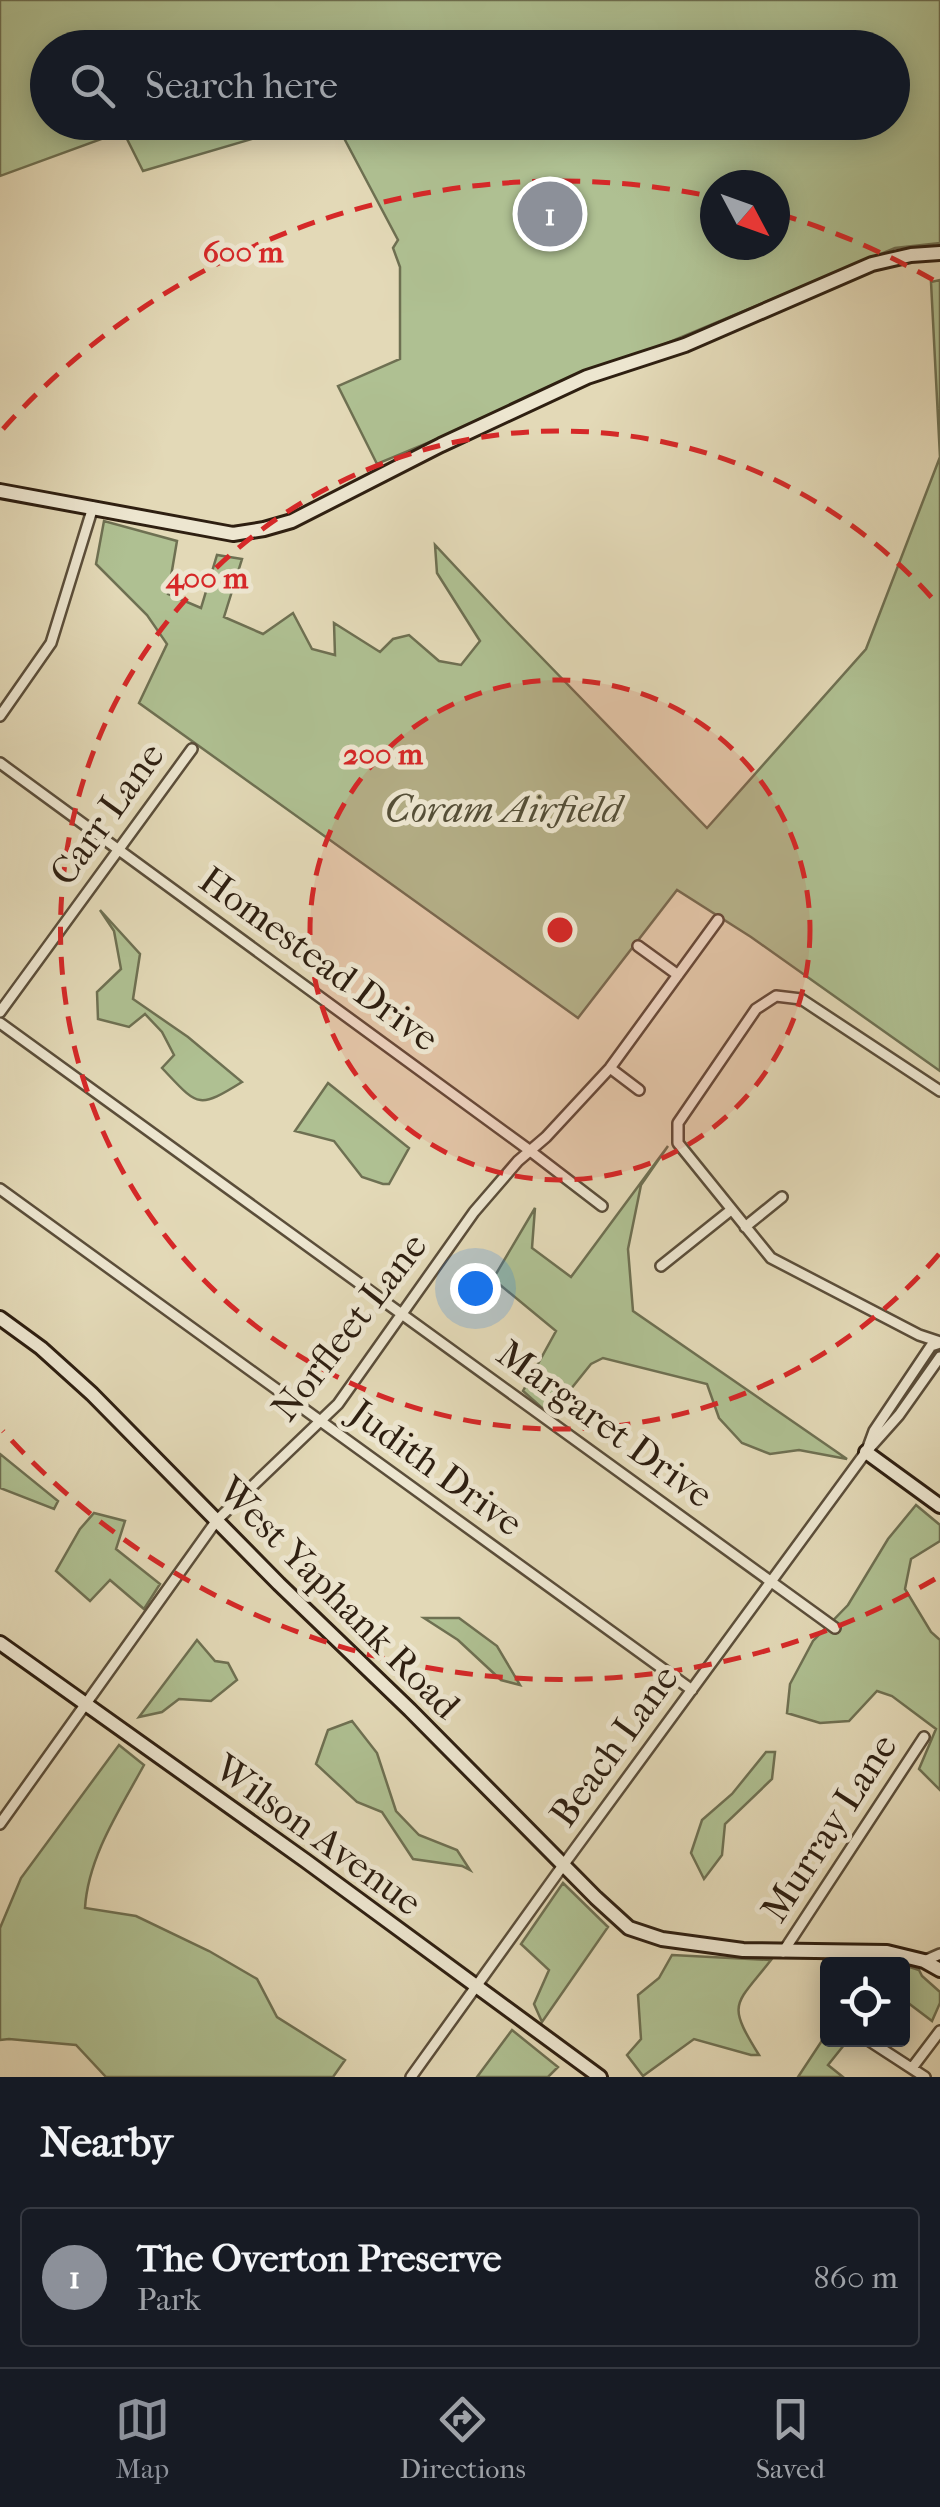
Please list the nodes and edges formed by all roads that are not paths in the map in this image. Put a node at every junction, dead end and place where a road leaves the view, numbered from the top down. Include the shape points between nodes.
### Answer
1 (940, 253) edge
2 (0, 490) edge
3 (93, 507) junction
4 (0, 716) edge
5 (192, 749) dead end
6 (0, 763) edge
7 (118, 849) junction
8 (718, 920) dead end
9 (638, 946) dead end
10 (678, 975) junction
11 (0, 1012) edge
12 (0, 1023) edge
13 (610, 1068) junction
14 (639, 1090) dead end
15 (940, 1092) edge
16 (529, 1150) junction
17 (0, 1189) edge
18 (782, 1197) dead end
19 (602, 1206) dead end
20 (731, 1210) junction
21 (745, 1227) junction
22 (661, 1266) dead end
23 (402, 1316) junction
24 (0, 1318) edge
25 (940, 1342) edge
26 (940, 1358) edge
27 (320, 1421) junction
28 (866, 1452) junction
29 (940, 1506) edge
30 (218, 1520) junction
31 (771, 1584) junction
32 (834, 1628) dead end
33 (0, 1643) edge
34 (692, 1690) junction
35 (84, 1704) junction
36 (924, 1737) dead end
37 (0, 1824) edge
38 (564, 1864) junction
39 (783, 1952) junction
40 (940, 1954) edge
41 (924, 1961) junction
42 (940, 1970) edge
43 (476, 1988) junction
44 (940, 2031) edge
45 (879, 2047) edge
46 (912, 2068) junction
47 (411, 2077) edge
48 (600, 2077) edge
49 (925, 2077) edge

1 - 3 street via 872,264 685,345 586,378 281,525 233,534
2 - 3 street
3 - 4 street via 51,644
5 - 7 street, Carr Lane
6 - 7 street, Homestead Drive
7 - 11 street, Carr Lane
7 - 16 street, Homestead Drive
8 - 10 street, Norfleet Lane
9 - 10 street
10 - 13 street, Norfleet Lane
12 - 23 street, Margaret Drive
13 - 14 street
13 - 16 street, Norfleet Lane
15 - 20 street, Beach Lane via 802,999 776,996 756,1009 678,1124 678,1144
16 - 19 street, Homestead Drive
16 - 23 street, Norfleet Lane via 474,1212
17 - 27 street, Judith Drive
18 - 21 street
20 - 21 street, Beach Lane
20 - 22 street
21 - 25 street, Beach Lane via 771,1258
23 - 27 street, Norfleet Lane
23 - 31 street, Margaret Drive
24 - 30 street, West Yaphank Road via 92,1394
25 - 28 street, Beach Lane via 931,1346
26 - 28 street, Beach Lane
27 - 30 street, Norfleet Lane
27 - 34 street, Judith Drive
28 - 29 street
28 - 31 street, Beach Lane
30 - 35 street, Norfleet Lane
30 - 38 street, West Yaphank Road
31 - 32 street, Margaret Drive
31 - 34 street, Beach Lane
33 - 35 street, Wilson Avenue
34 - 38 street, Beach Lane
35 - 37 street, Norfleet Lane
35 - 43 street, Wilson Avenue
36 - 39 street, Murray Lane
38 - 39 street, West Yaphank Road via 630,1928 662,1939
38 - 43 street, Beach Lane
39 - 41 street via 864,1950
40 - 41 street
41 - 42 street
43 - 47 street, Beach Lane
43 - 48 street, Wilson Avenue
44 - 46 street
45 - 46 street
46 - 49 street

